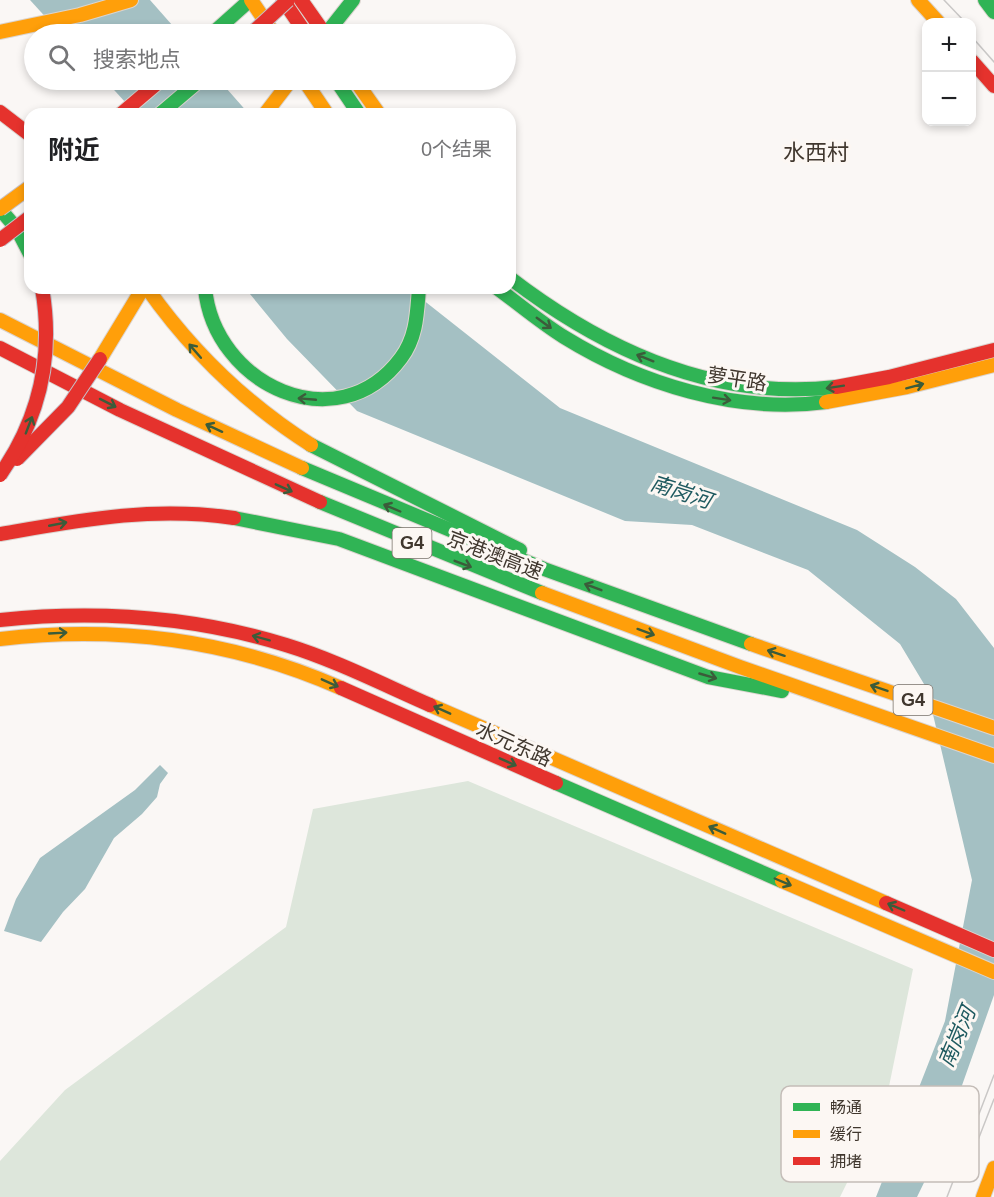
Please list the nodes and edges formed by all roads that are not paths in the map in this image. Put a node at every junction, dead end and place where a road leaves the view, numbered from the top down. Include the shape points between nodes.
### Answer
1 (131, 0) edge
2 (250, 0) edge
3 (283, 0) edge
4 (288, 0) edge
5 (301, 0) edge
6 (353, 0) edge
7 (918, 0) edge
8 (985, 0) edge
9 (994, 12) edge
10 (934, 18) edge
11 (37, 24) edge
12 (223, 24) edge
13 (262, 24) edge
14 (267, 24) edge
15 (299, 24) edge
16 (318, 24) edge
17 (333, 24) edge
18 (0, 27) edge
19 (24, 27) edge
20 (21, 28) junction
21 (0, 32) edge
22 (976, 66) edge
23 (994, 86) edge
24 (149, 90) edge
25 (188, 90) edge
26 (284, 90) edge
27 (311, 90) edge
28 (343, 90) edge
29 (362, 90) edge
30 (127, 108) edge
31 (167, 108) edge
32 (270, 108) edge
33 (323, 108) edge
34 (355, 108) edge
35 (375, 108) edge
36 (0, 112) edge
37 (24, 130) edge
38 (24, 191) edge
39 (0, 209) edge
40 (24, 222) edge
41 (0, 240) edge
42 (24, 242) edge
43 (516, 283) edge
44 (43, 294) edge
45 (141, 294) edge
46 (149, 294) edge
47 (206, 294) edge
48 (419, 294) edge
49 (505, 294) edge
50 (0, 320) edge
51 (0, 348) edge
52 (994, 350) edge
53 (994, 365) edge
54 (0, 470) edge
55 (0, 475) edge
56 (0, 534) edge
57 (565, 577) junction
58 (0, 620) edge
59 (0, 639) edge
60 (840, 702) junction
61 (994, 728) edge
62 (994, 756) edge
63 (994, 950) edge
64 (994, 972) edge
65 (994, 1168) edge
66 (983, 1197) edge

1 - 11 main road
2 - 12 main road
2 - 14 main road
3 - 15 main road
4 - 13 main road, bridge
5 - 16 main road
6 - 17 main road
7 - 10 main road
8 - 9 main road
18 - 20 main road
19 - 20 main road
20 - 21 main road
22 - 23 main road
24 - 30 main road
25 - 31 main road
26 - 32 main road
27 - 33 main road
28 - 34 main road
29 - 35 main road
36 - 37 main road
38 - 39 main road, bridge
39 - 42 main road
40 - 41 main road, bridge
52 -> 43 main road, 萝平路 via 825,388 738,387 674,370 612,345 546,307
55 -> 44 main road, bridge via 26,433 40,397 47,363
45 - 54 main road, bridge via 68,407 32,446
57 -> 46 main road via 476,524 343,463 283,428 199,357
48 -> 47 main road via 414,333 389,371 364,389 343,397 316,400 274,392 243,369 220,339
49 -> 53 main road, 萝平路 via 572,342 666,383 705,396 737,401 773,405 829,402 900,390
57 -> 50 main road, 京港澳高速 / G4 via 267,453
51 -> 60 main road, 京港澳高速 / G4 via 201,451 338,512 541,594
56 -> 60 main road via 109,515 143,514 216,515 295,528 339,539 708,677
61 -> 57 main road, 京港澳高速 / G4
63 -> 58 main road, 水元东路 via 287,645 219,627 138,615 94,613
59 -> 64 main road, 水元东路 via 64,633 144,634 261,657 316,677
60 - 62 main road, 京港澳高速 / G4
65 - 66 main road

